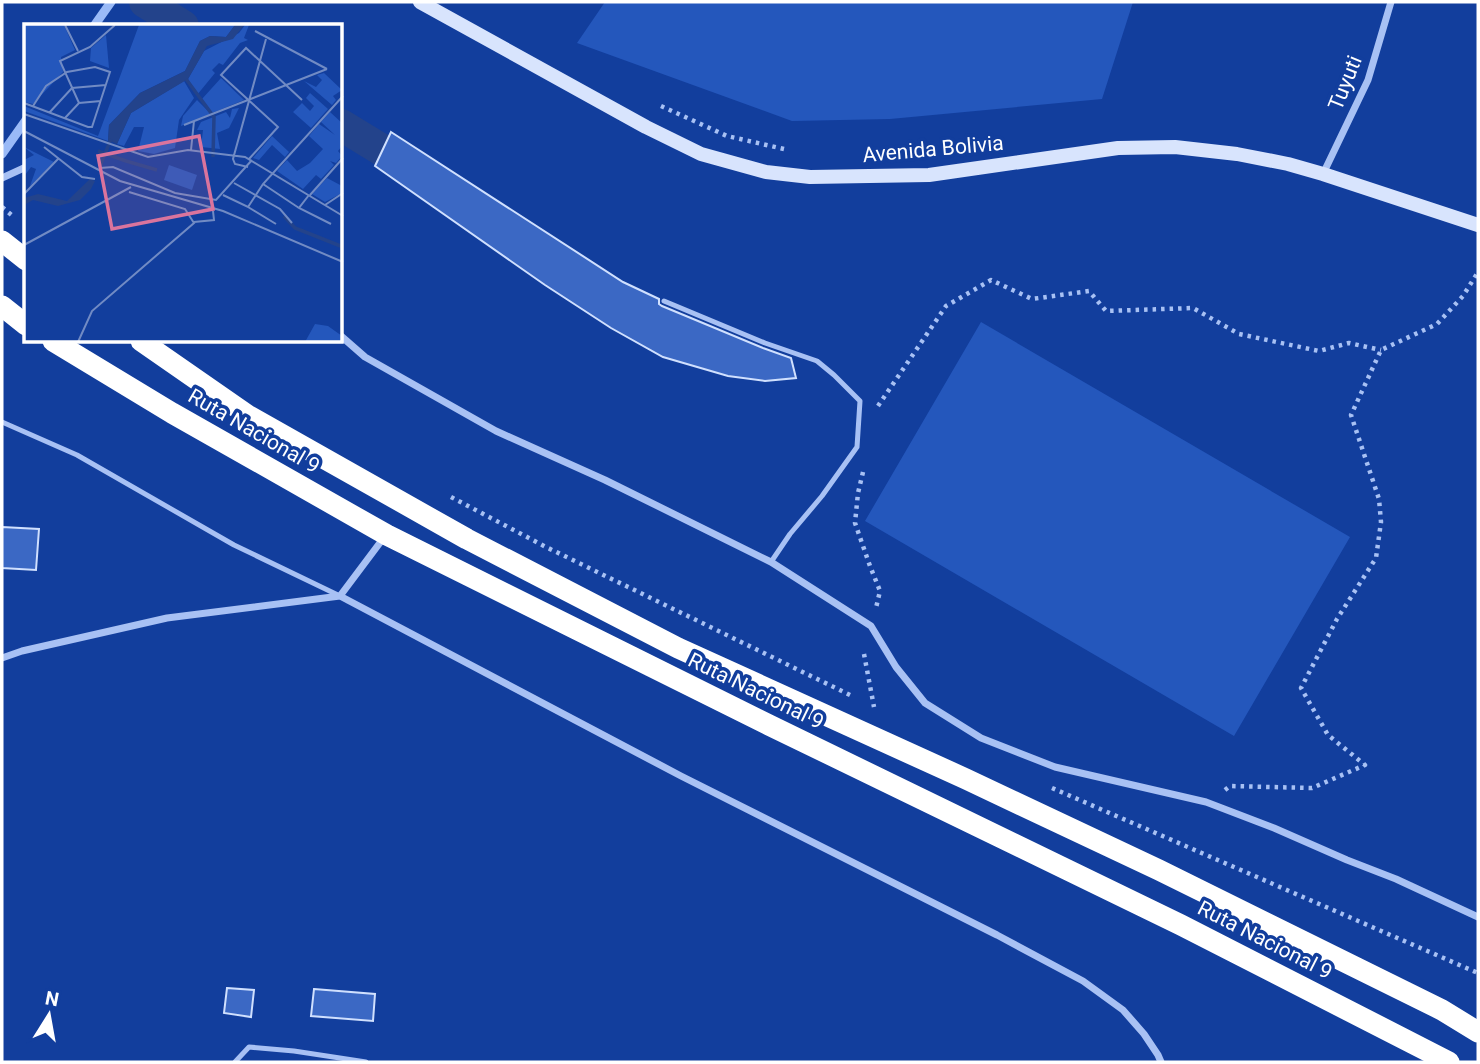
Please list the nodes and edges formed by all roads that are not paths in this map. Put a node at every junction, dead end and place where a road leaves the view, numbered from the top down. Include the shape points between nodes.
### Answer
1 (420, 2) edge
2 (1391, 2) edge
3 (24, 168) edge
4 (1323, 174) junction
5 (2, 178) edge
6 (1478, 225) edge
7 (2, 242) edge
8 (24, 258) edge
9 (664, 301) dead end
10 (2, 306) edge
11 (24, 323) edge
12 (343, 338) edge
13 (56, 343) edge
14 (144, 343) edge
15 (2, 422) edge
16 (387, 535) junction
17 (771, 562) junction
18 (340, 596) junction
19 (2, 658) edge
20 (1478, 917) edge
21 (1478, 1032) edge
22 (235, 1062) edge
23 (366, 1062) edge
24 (1161, 1062) edge
25 (1447, 1062) edge

1 - 4 street, Avenida Bolivia via 646,127 701,154 766,172 810,177 929,175 1118,148 1175,147 1237,154
2 - 4 street, Tuyuti via 1368,79
3 - 5 street
4 - 6 street, Avenida Bolivia
7 - 8 highway
9 - 17 lane via 817,361 860,401 857,447
10 - 11 highway
12 - 17 street via 365,357 496,430
13 - 16 highway, Ruta Nacional 9
14 - 21 highway, Ruta Nacional 9 via 249,415 467,539 678,648 1159,870
15 - 18 lane via 77,455 233,545
16 - 18 street
16 - 25 highway, Ruta Nacional 9 via 1181,925
17 - 20 street via 871,626 925,703 981,738 1055,766 1206,802
18 - 19 street via 167,618
18 - 24 street via 1083,981 1123,1010
22 - 23 lane via 249,1047

